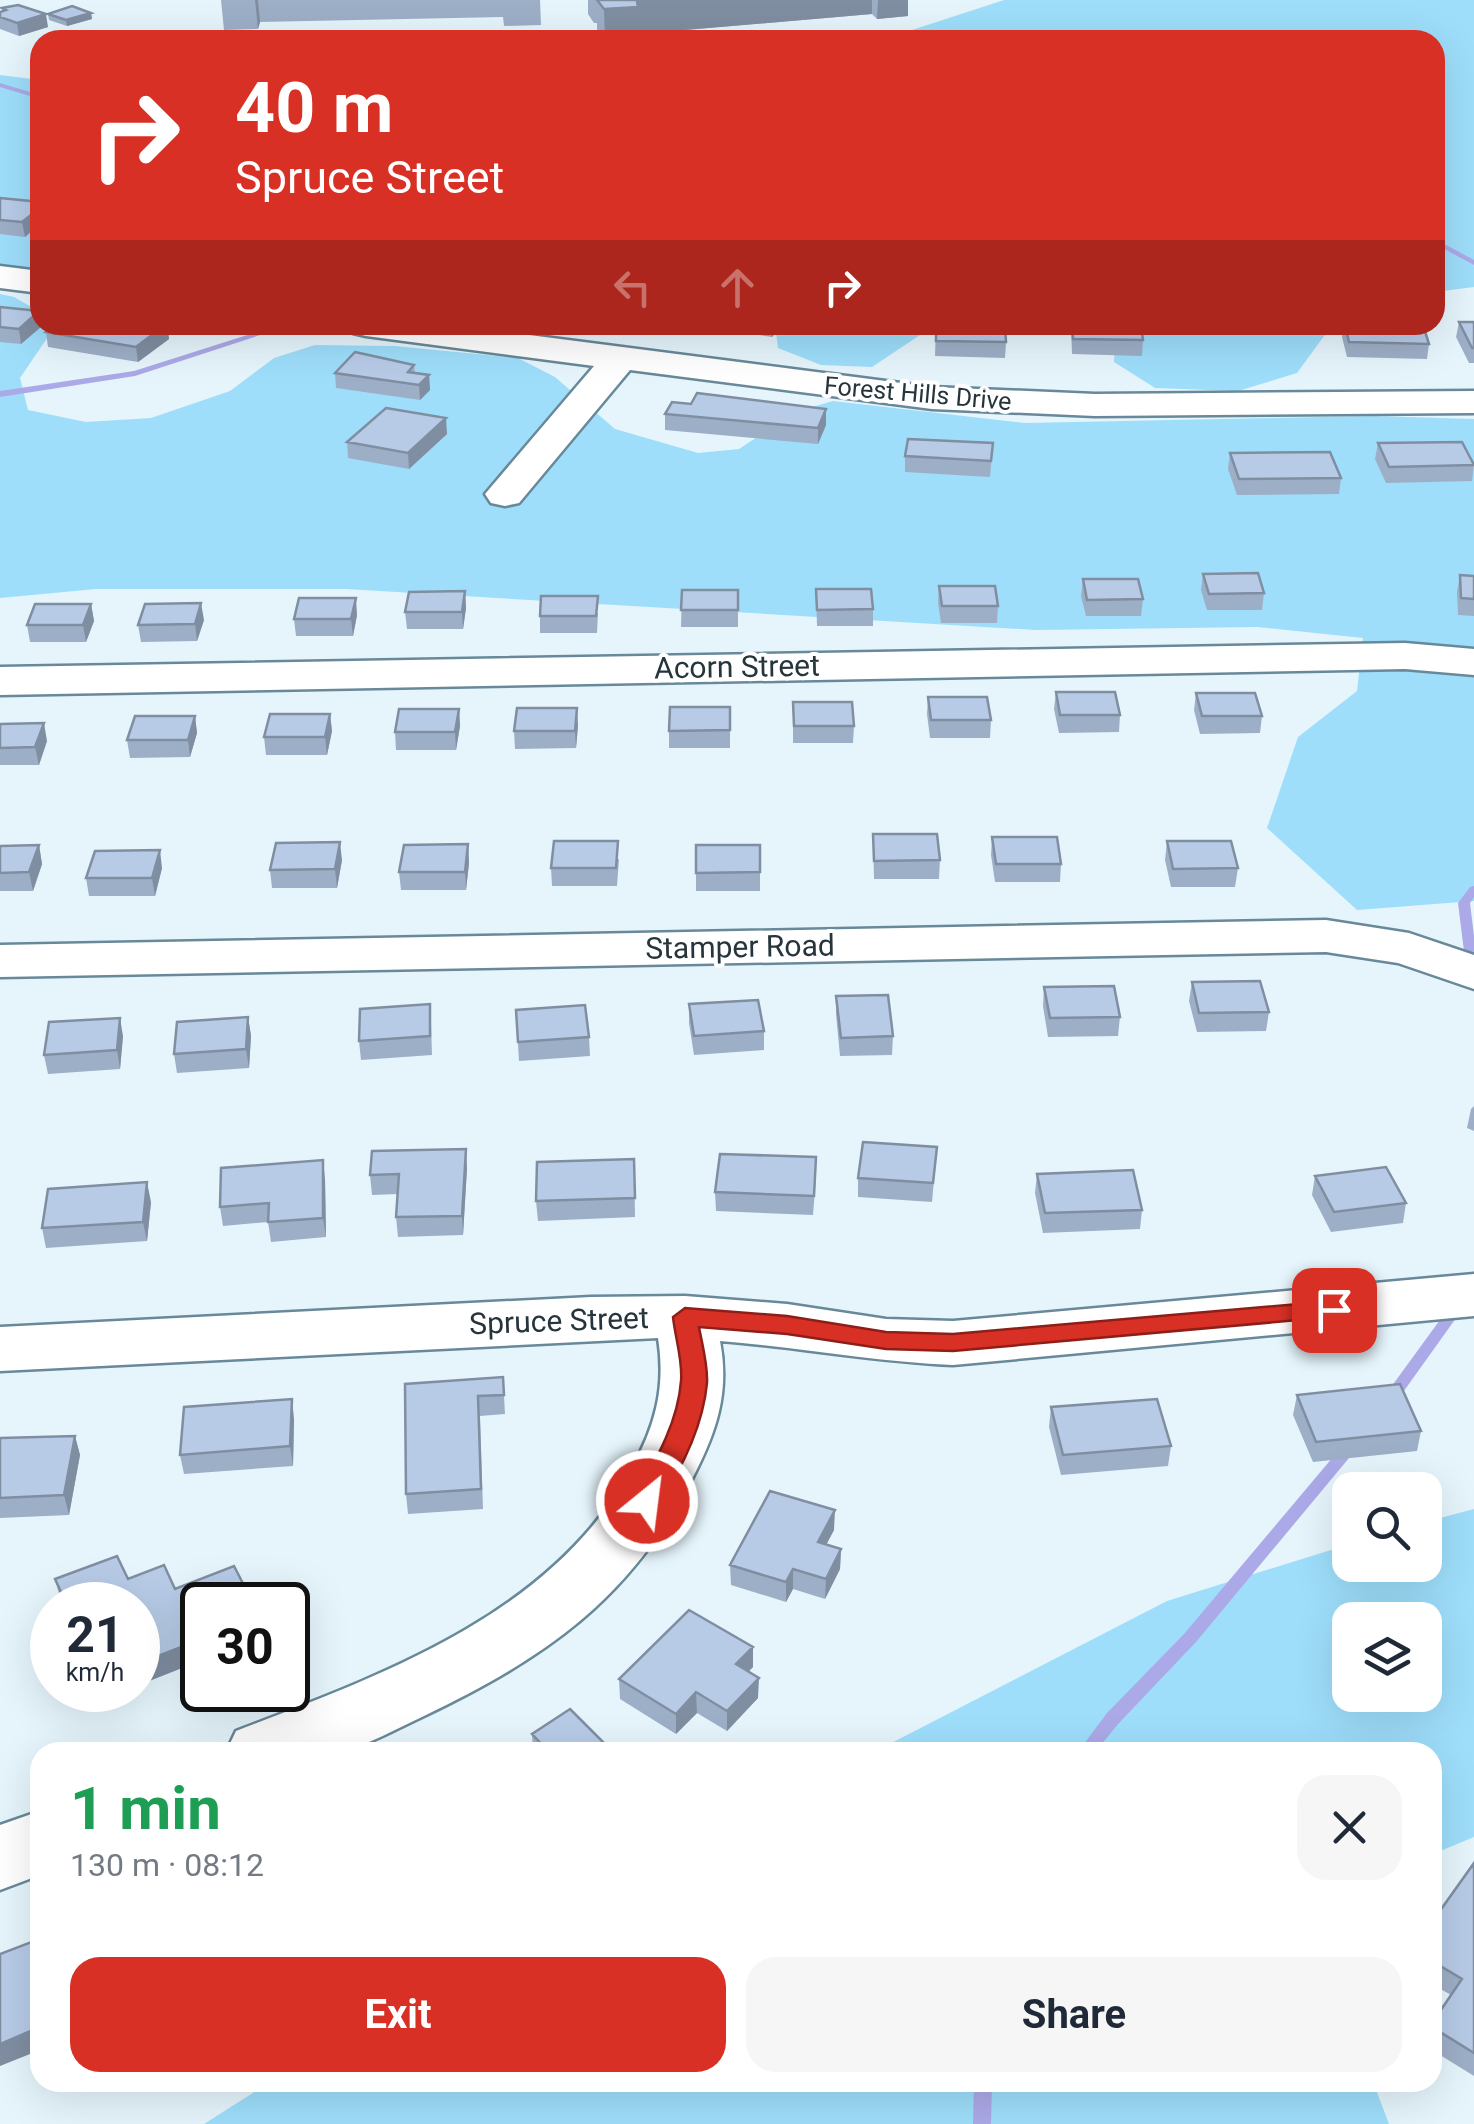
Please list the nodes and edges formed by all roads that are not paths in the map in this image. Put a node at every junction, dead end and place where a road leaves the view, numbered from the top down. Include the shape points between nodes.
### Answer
1 (0, 276) edge
2 (30, 280) edge
3 (441, 335) edge
4 (620, 359) junction
5 (1474, 402) edge
6 (505, 494) dead end
7 (1474, 662) edge
8 (0, 681) edge
9 (0, 961) edge
10 (1474, 973) edge
11 (1474, 1295) edge
12 (685, 1317) junction
13 (0, 1349) edge
14 (287, 1742) edge
15 (30, 1846) edge
16 (0, 1858) edge

1 - 2 street
3 - 4 street, Forest Hills Drive
4 - 5 street, Forest Hills Drive via 993,402
4 - 6 street
7 - 8 street, Acorn Street via 1406,656
9 - 10 street, Stamper Road via 1326,936 1383,943
11 - 12 street, Spruce Street via 953,1342
12 - 13 street, Spruce Street
12 - 14 street via 694,1381 682,1429 632,1524 591,1570 486,1654 420,1689
15 - 16 street

